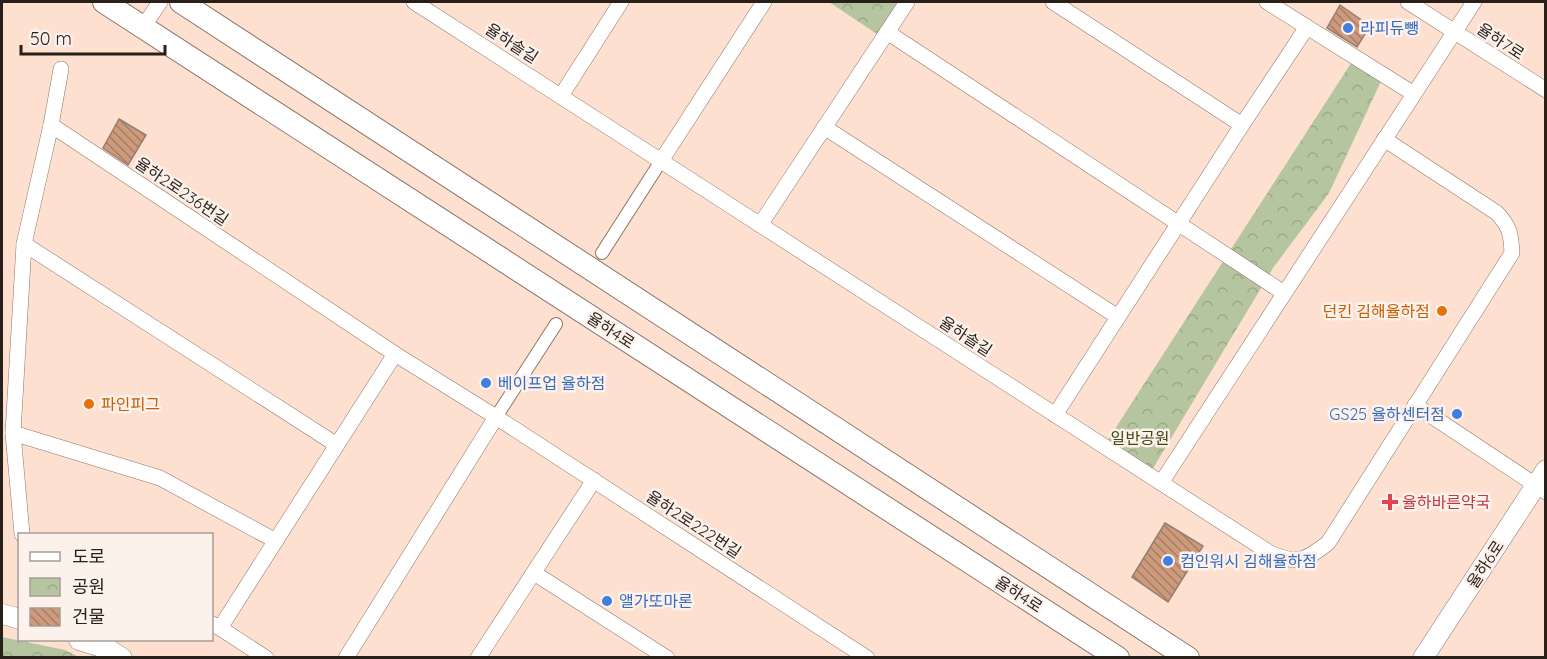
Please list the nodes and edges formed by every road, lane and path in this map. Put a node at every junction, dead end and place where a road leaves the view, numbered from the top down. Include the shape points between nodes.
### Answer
1 (104, 2) edge
2 (160, 2) edge
3 (181, 2) edge
4 (414, 2) edge
5 (621, 2) edge
6 (764, 2) edge
7 (907, 2) edge
8 (1053, 2) edge
9 (1267, 2) edge
10 (1408, 2) edge
11 (1474, 2) edge
12 (143, 27) junction
13 (1307, 27) junction
14 (887, 32) junction
15 (1454, 32) junction
16 (61, 69) dead end
17 (1545, 90) edge
18 (1414, 94) junction
19 (561, 96) junction
20 (51, 125) junction
21 (1242, 125) junction
22 (824, 127) junction
23 (1384, 140) junction
24 (661, 160) junction
25 (1179, 223) junction
26 (760, 225) junction
27 (24, 244) junction
28 (602, 253) dead end
29 (1284, 293) junction
30 (1118, 317) junction
31 (556, 324) dead end
32 (395, 354) junction
33 (1415, 405) junction
34 (1055, 415) junction
35 (496, 417) junction
36 (13, 433) junction
37 (337, 445) junction
38 (594, 480) junction
39 (1542, 482) edge
40 (1161, 483) junction
41 (22, 533) edge
42 (276, 541) junction
43 (534, 573) junction
44 (2, 614) edge
45 (18, 618) edge
46 (216, 626) edge
47 (85, 641) edge
48 (122, 657) edge
49 (266, 657) edge
50 (346, 657) edge
51 (478, 657) edge
52 (667, 657) edge
53 (867, 657) edge
54 (1118, 657) edge
55 (1188, 657) edge
56 (1424, 657) edge

1 - 12 main road, 율하4로
2 - 12 street
3 - 55 main road
4 - 19 street, 율하솔길
5 - 19 street
6 - 24 street
7 - 14 street
8 - 21 street
9 - 13 street
10 - 15 street, 율하7로
11 - 15 street
12 - 54 main road, 율하4로
13 - 18 street
13 - 21 street
14 - 22 street
14 - 25 street
15 - 17 street, 율하7로
15 - 18 street
16 - 20 street
18 - 23 street
19 - 24 street, 율하솔길
20 - 27 street
20 - 32 street, 율하2로236번길
21 - 25 street
22 - 26 street
22 - 30 street
23 - 29 street
23 - 33 street, 율하솔길 via 1497,213 1511,236 1512,253
24 - 26 street, 율하솔길
24 - 28 street
25 - 29 street
25 - 30 street
26 - 34 street, 율하솔길
27 - 36 street
27 - 37 street
29 - 40 street
30 - 34 street
31 - 35 street
32 - 35 street, 율하2로236번길
32 - 37 street
33 - 39 street
33 - 40 street, 율하솔길 via 1328,543 1306,559 1294,561 1270,553
34 - 40 street, 율하솔길
35 - 38 street, 율하2로222번길
35 - 50 street
36 - 41 street
36 - 42 street via 160,478
37 - 42 street
38 - 43 street
38 - 53 street, 율하2로222번길
39 - 56 street, 율하6로
42 - 46 street
43 - 51 street
43 - 52 street
44 - 45 street
46 - 49 street
47 - 48 street

